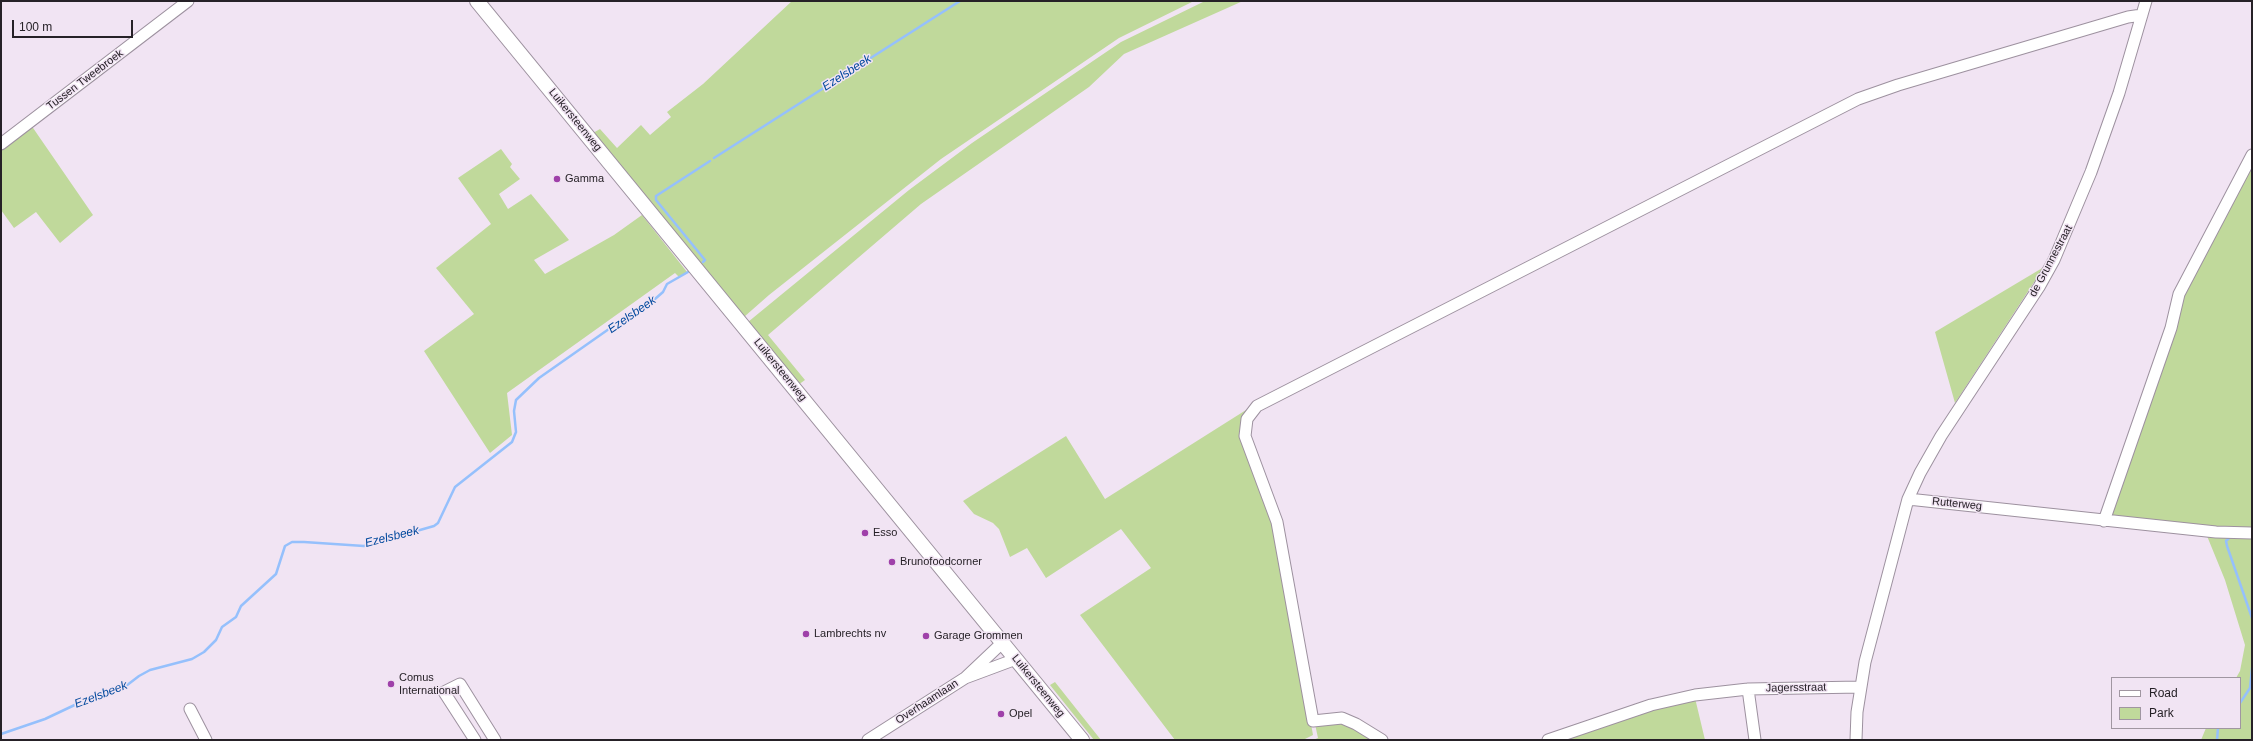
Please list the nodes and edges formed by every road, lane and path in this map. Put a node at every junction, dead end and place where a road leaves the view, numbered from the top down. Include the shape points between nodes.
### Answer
1 (188, 1) edge
2 (477, 1) edge
3 (2146, 1) edge
4 (2142, 15) junction
5 (1, 144) edge
6 (2252, 155) edge
7 (1908, 499) junction
8 (2104, 521) junction
9 (2252, 533) edge
10 (1002, 643) junction
11 (1016, 660) junction
12 (965, 678) junction
13 (1860, 687) junction
14 (1748, 689) junction
15 (190, 709) dead end
16 (206, 740) edge
17 (475, 740) edge
18 (495, 740) edge
19 (868, 740) edge
20 (1082, 740) edge
21 (1382, 740) edge
22 (1548, 740) edge
23 (1755, 740) edge
24 (1856, 740) edge

1 - 5 street, Tussen Tweebroek
2 - 10 main road, Luikersteenweg
3 - 4 street, de Grunnestraat
4 - 7 street, de Grunnestraat via 2120,93 2069,230 2035,293 1941,436
4 - 21 street via 1898,84 1858,99 1257,406 1247,419 1245,436 1277,522 1313,721 1342,718
6 - 8 street via 2179,294 2171,328
7 - 8 street, Rutterweg
7 - 13 street
8 - 9 street, Rutterweg
10 - 11 main road, Luikersteenweg
10 - 12 street, Overhaamlaan
11 - 12 street, Overhaamlaan
11 - 20 main road, Luikersteenweg
12 - 19 street, Overhaamlaan
13 - 14 street, Jagersstraat
13 - 24 street
14 - 22 street, Jagersstraat via 1651,704
14 - 23 street
15 - 16 street
17 - 18 street via 444,692 460,684

